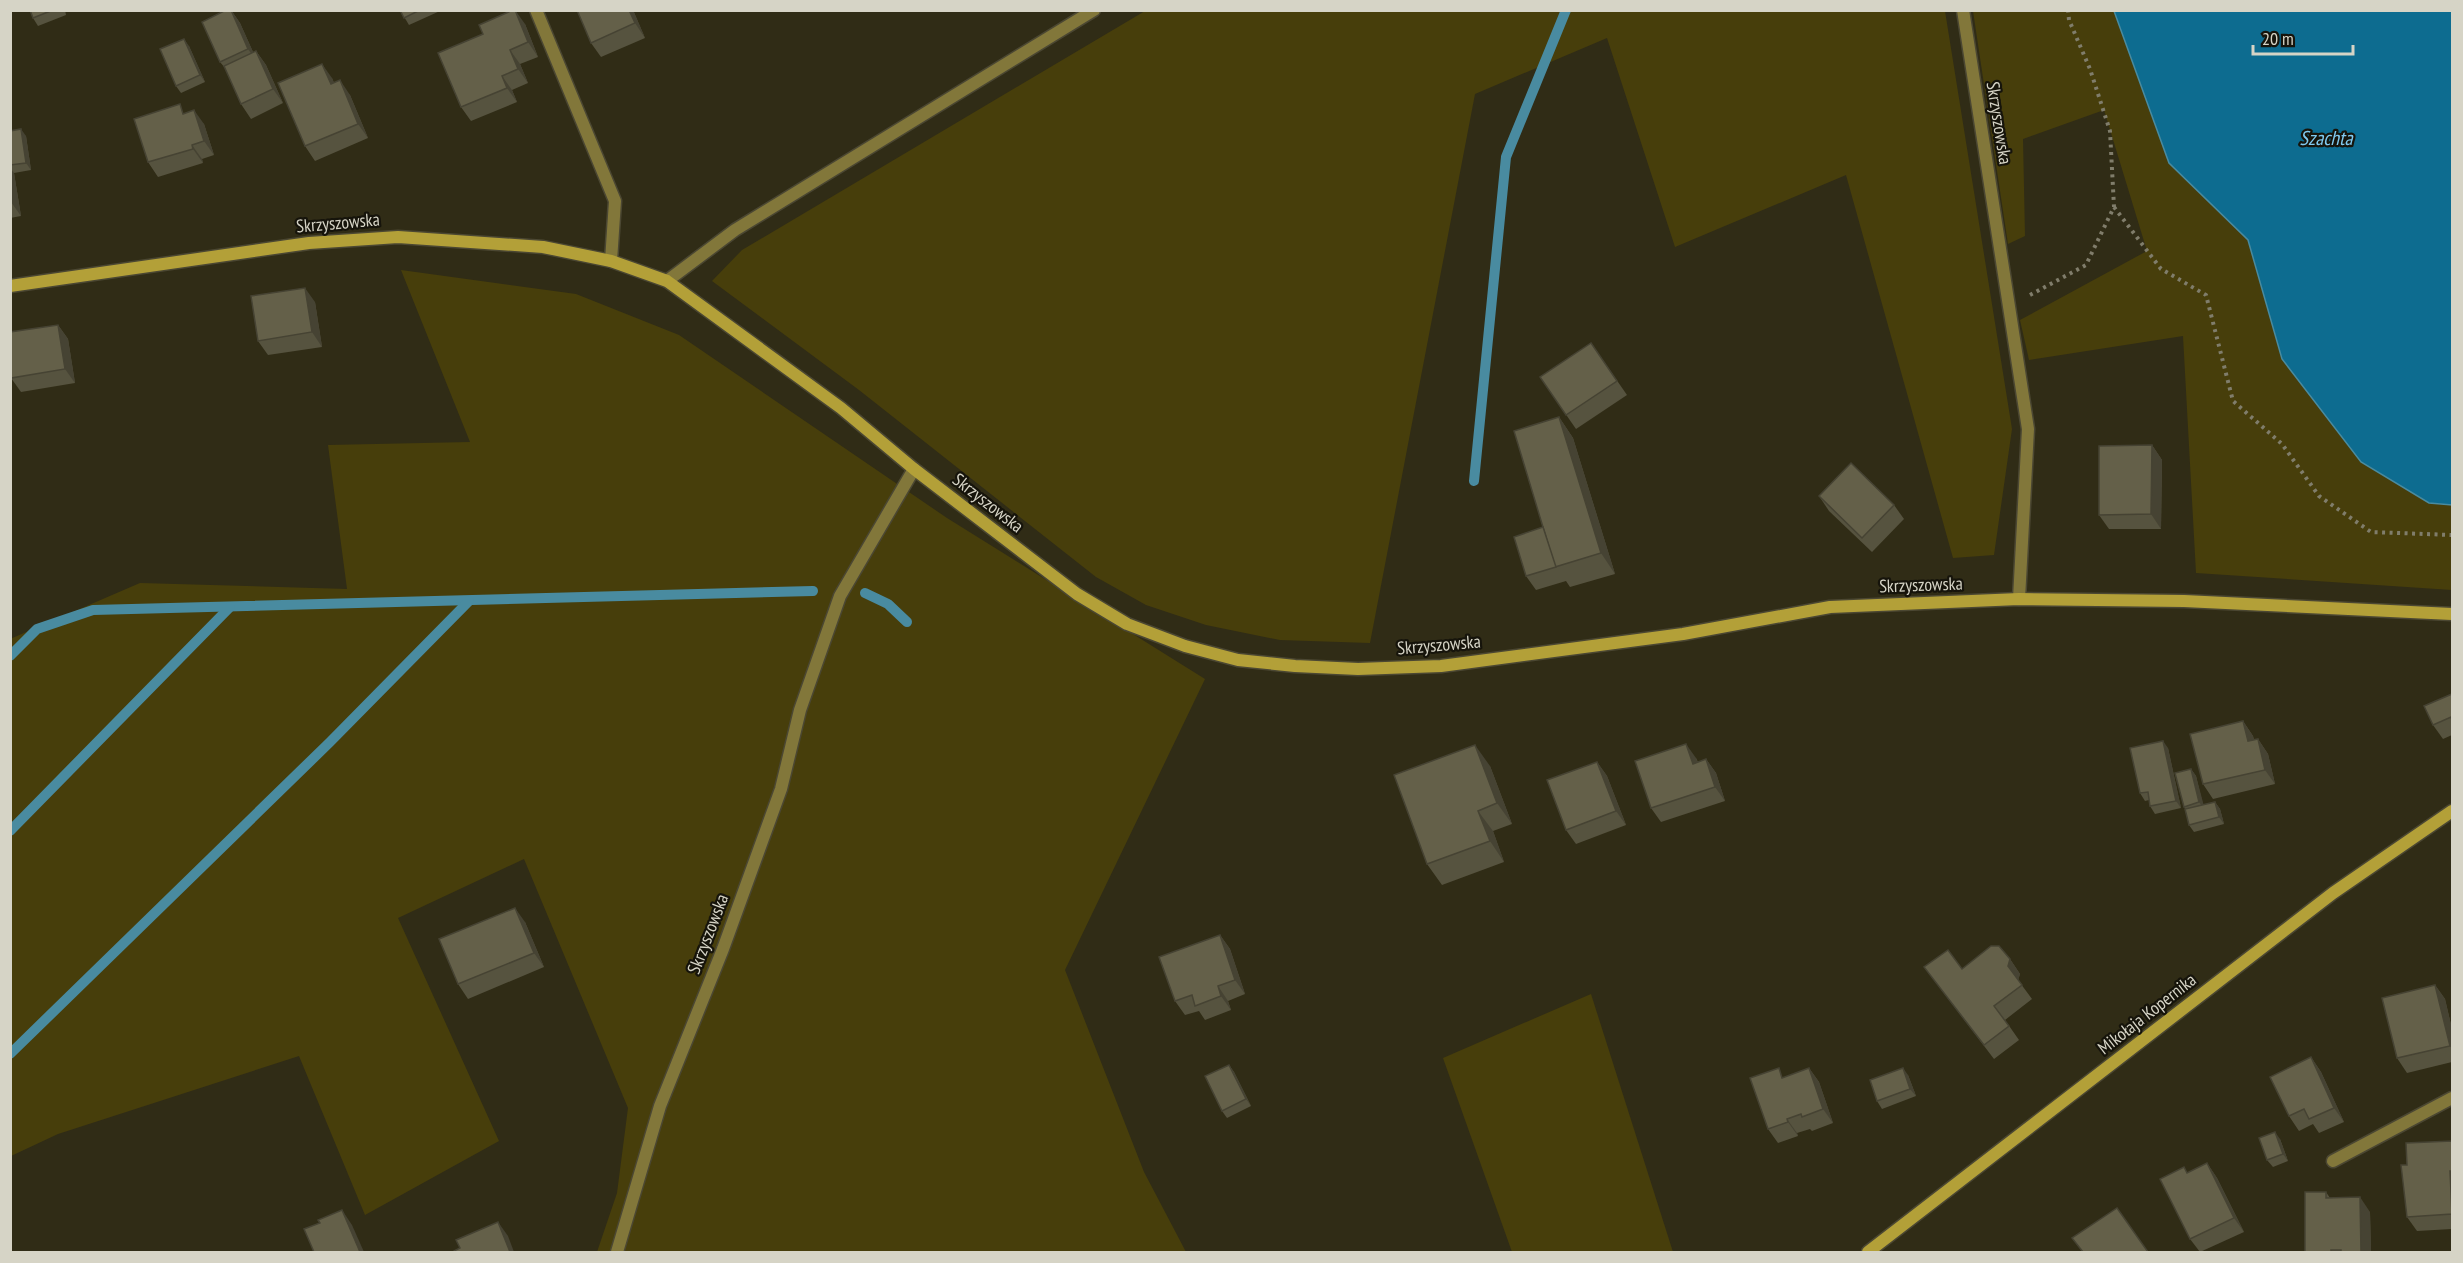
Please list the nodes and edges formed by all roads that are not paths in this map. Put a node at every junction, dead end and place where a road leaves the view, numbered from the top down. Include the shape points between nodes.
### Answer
1 (536, 10) edge
2 (1094, 10) edge
3 (1963, 10) edge
4 (610, 261) junction
5 (667, 280) junction
6 (10, 286) edge
7 (914, 469) junction
8 (2019, 599) junction
9 (2452, 614) edge
10 (2452, 811) edge
11 (2452, 1098) edge
12 (2333, 1161) dead end
13 (617, 1252) edge
14 (1868, 1252) edge

1 - 4 street via 615,201
2 - 5 street via 735,230
3 - 8 street, Skrzyszowska via 2028,429
4 - 5 street, Skrzyszowska
4 - 6 street, Skrzyszowska via 543,247 398,237 309,243
5 - 7 street, Skrzyszowska via 841,408
7 - 8 street, Skrzyszowska via 1077,594 1127,624 1228,657 1295,666 1441,666 1683,634 1830,607
7 - 13 street, Skrzyszowska via 840,596 800,710 781,789 660,1106
8 - 9 street, Skrzyszowska via 2184,601
10 - 14 street, Mikołaja Kopernika via 2333,893
11 - 12 street

